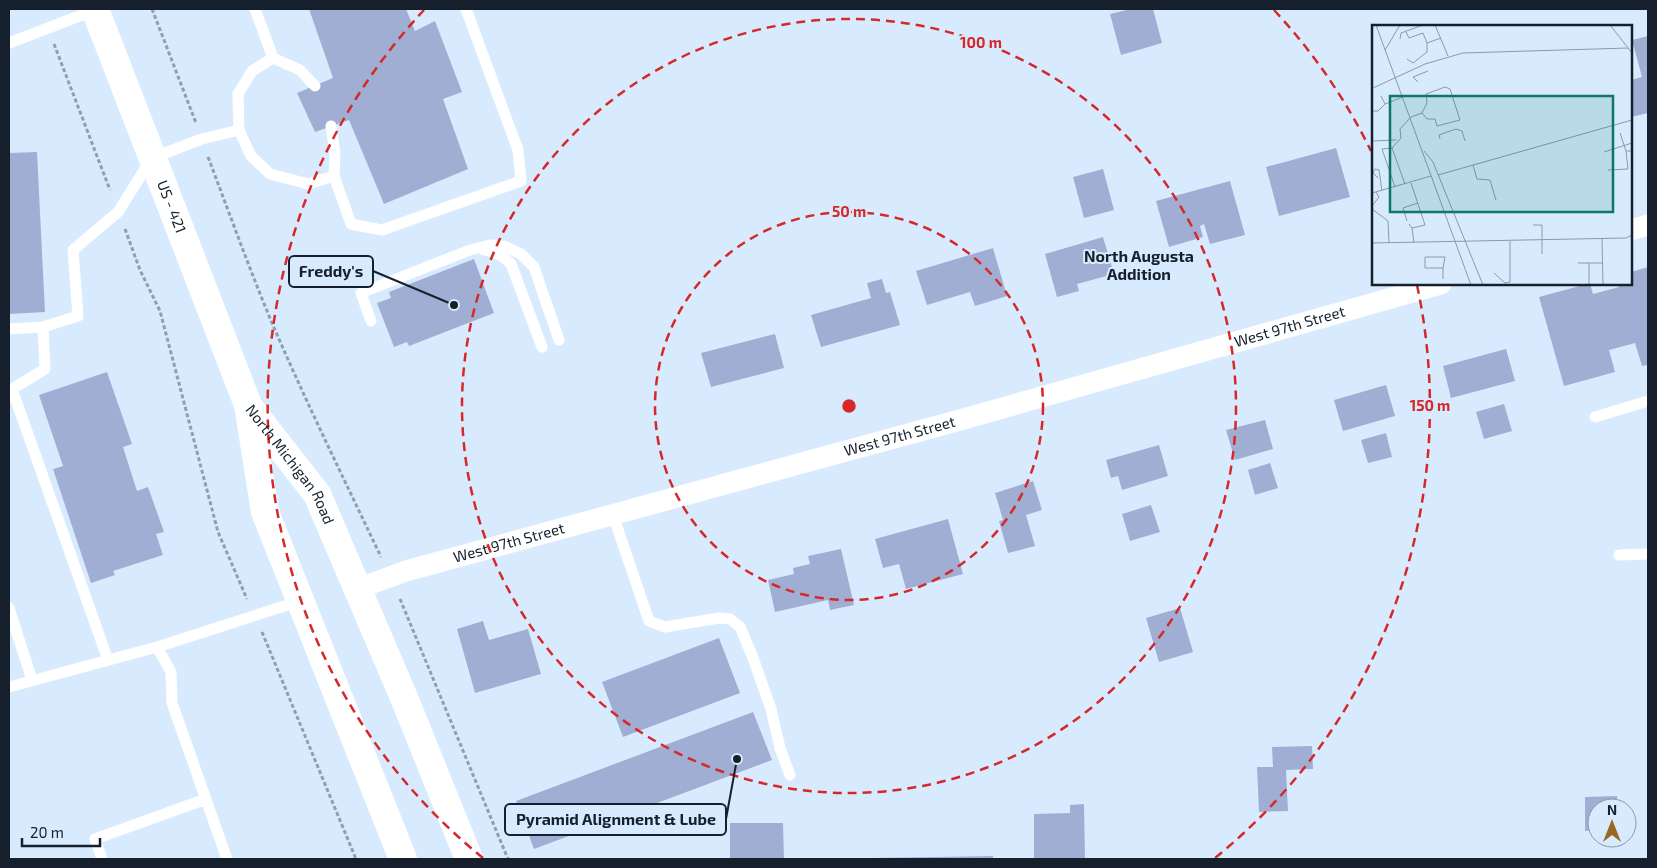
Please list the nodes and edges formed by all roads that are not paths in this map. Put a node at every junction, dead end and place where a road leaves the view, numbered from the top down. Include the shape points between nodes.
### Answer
1 (255, 9) edge
2 (466, 9) edge
3 (95, 10) edge
4 (9, 43) edge
5 (273, 58) junction
6 (315, 86) dead end
7 (331, 126) dead end
8 (239, 130) junction
9 (152, 158) junction
10 (334, 176) junction
11 (1648, 225) edge
12 (1632, 230) edge
13 (470, 250) junction
14 (1438, 285) edge
15 (371, 321) dead end
16 (44, 327) junction
17 (9, 329) edge
18 (559, 340) dead end
19 (542, 347) dead end
20 (11, 389) edge
21 (1648, 401) edge
22 (248, 405) junction
23 (1595, 417) dead end
24 (613, 515) junction
25 (1648, 554) edge
26 (1619, 555) dead end
27 (357, 589) junction
28 (300, 601) junction
29 (9, 608) edge
30 (157, 646) junction
31 (108, 660) junction
32 (32, 680) junction
33 (9, 687) edge
34 (790, 775) dead end
35 (206, 799) junction
36 (102, 859) edge
37 (227, 859) edge
38 (403, 859) edge
39 (469, 859) edge

1 - 5 lane
2 - 10 lane via 518,150 521,182 382,230 351,224
3 - 4 lane
3 - 9 main road, US - 421
5 - 6 lane via 300,70
5 - 8 lane via 252,71 238,94
7 - 10 lane
8 - 9 lane via 202,139
8 - 10 lane via 251,156 270,174 308,184
9 - 16 lane via 118,212 73,250 78,316
9 - 22 main road, US - 421
11 - 12 street
13 - 15 lane via 360,293
13 - 18 lane via 490,245 504,246 528,260 534,267
13 - 19 lane via 489,250 502,255 511,264
14 - 24 street, West 97th Street
16 - 17 lane
16 - 20 lane via 46,369
20 - 31 lane
21 - 23 lane
22 - 27 main road, North Michigan Road via 316,494
22 - 28 main road, North Michigan Road via 264,512
24 - 27 street, West 97th Street via 391,576
24 - 34 lane via 649,621 665,627 719,618 730,619 740,627
25 - 26 lane
27 - 39 main road, North Michigan Road
28 - 30 lane
28 - 38 main road, North Michigan Road
29 - 32 lane
30 - 31 lane
30 - 35 lane via 171,672 172,703
31 - 32 lane
32 - 33 lane
35 - 36 lane via 96,839
35 - 37 lane

